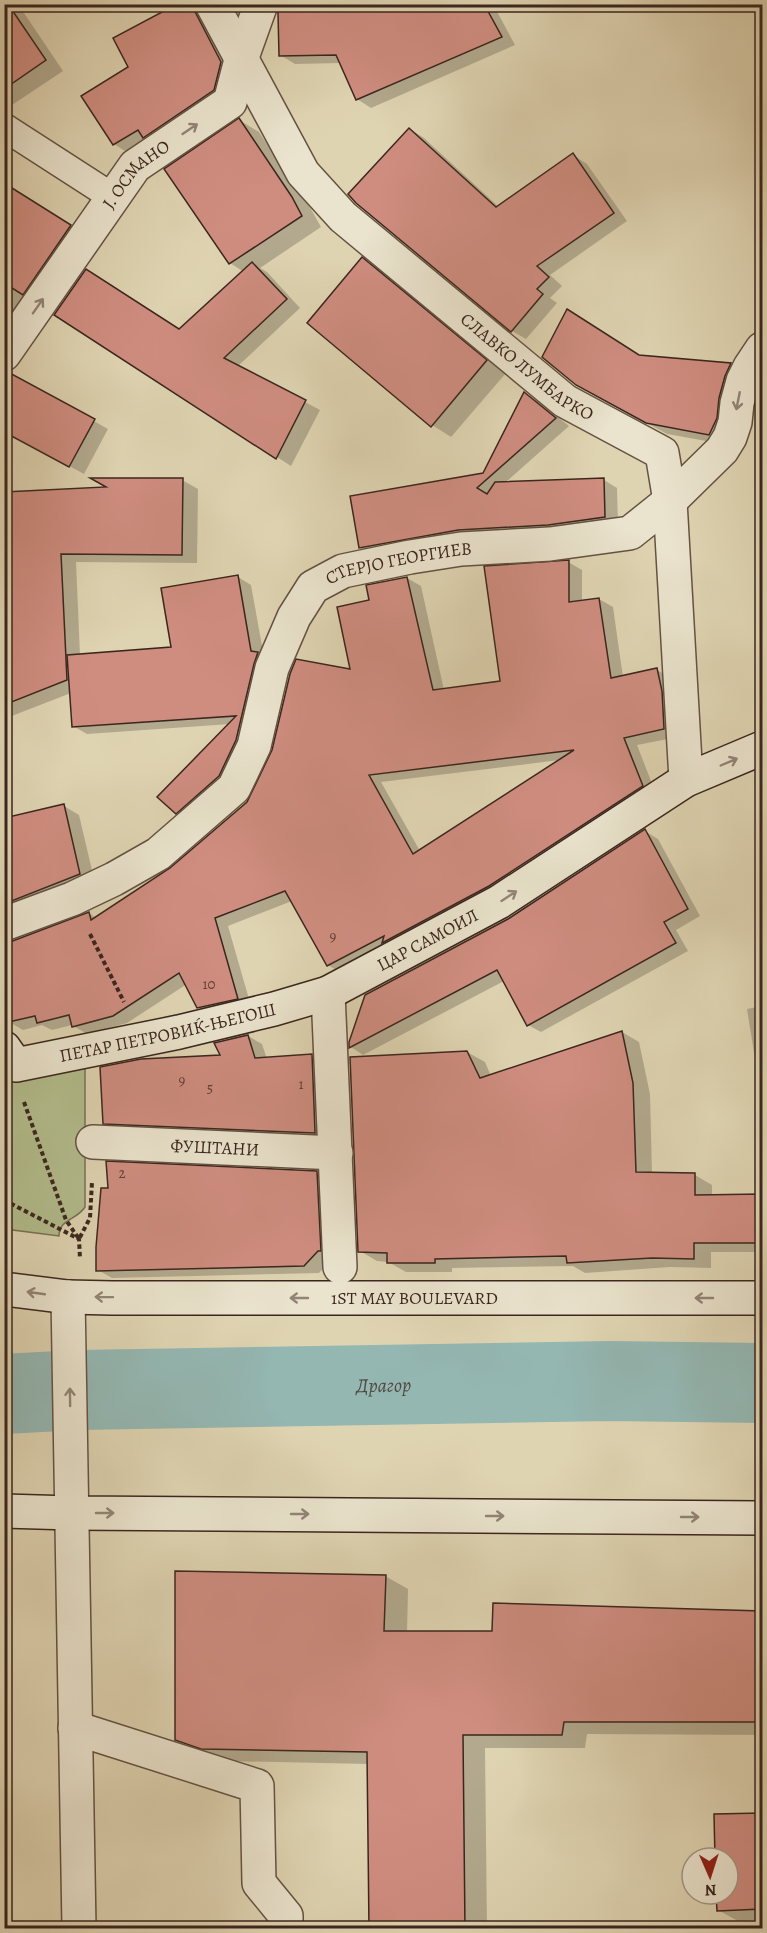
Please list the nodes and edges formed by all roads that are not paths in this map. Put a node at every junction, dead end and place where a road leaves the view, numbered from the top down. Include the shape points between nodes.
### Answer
1 (212, 4) edge
2 (261, 4) edge
3 (241, 60) junction
4 (4, 127) edge
5 (114, 198) junction
6 (762, 349) edge
7 (4, 354) edge
8 (670, 501) junction
9 (762, 748) edge
10 (686, 780) junction
11 (4, 924) edge
12 (328, 993) junction
13 (8, 1061) edge
14 (93, 1142) dead end
15 (336, 1153) junction
16 (340, 1267) dead end
17 (4, 1288) edge
18 (68, 1297) junction
19 (762, 1298) edge
20 (4, 1511) edge
21 (72, 1513) junction
22 (762, 1518) edge
23 (75, 1728) junction
24 (79, 1929) edge
25 (286, 1929) edge

1 - 3 street, СЛАВКО ЛУМБАРКО
2 - 3 street, Ј. ОСМАНО
5 -> 3 street, Ј. ОСМАНО via 135,166 230,102
3 - 8 street, СЛАВКО ЛУМБАРКО via 303,173 343,217 565,401 662,453
4 - 5 lane
7 -> 5 street, Ј. ОСМАНО
6 -> 8 street, СТЕРЈО ГЕОРГИЕВ via 743,381 735,422 722,450
8 - 10 street, СЛАВКО ЛУМБАРКО
8 - 11 street, СТЕРЈО ГЕОРГИЕВ via 630,532 550,544 410,556 344,571 313,587 294,617 272,668 254,746 234,788 158,854 114,879
10 -> 9 street, ЦАР САМОИЛ
12 -> 10 street, ЦАР САМОИЛ via 499,903
12 - 13 street, ПЕТАР ПЕТРОВИЌ-ЊЕГОШ via 179,1032
12 - 15 street
14 - 15 street, ФУШТАНИ
15 - 16 street
18 -> 17 street, 1ST MAY BOULEVARD
19 -> 18 street, 1ST MAY BOULEVARD
21 -> 18 street
20 - 21 street
21 -> 22 street
21 - 23 street
23 - 24 street
23 - 25 street via 257,1786 259,1883 286,1916

